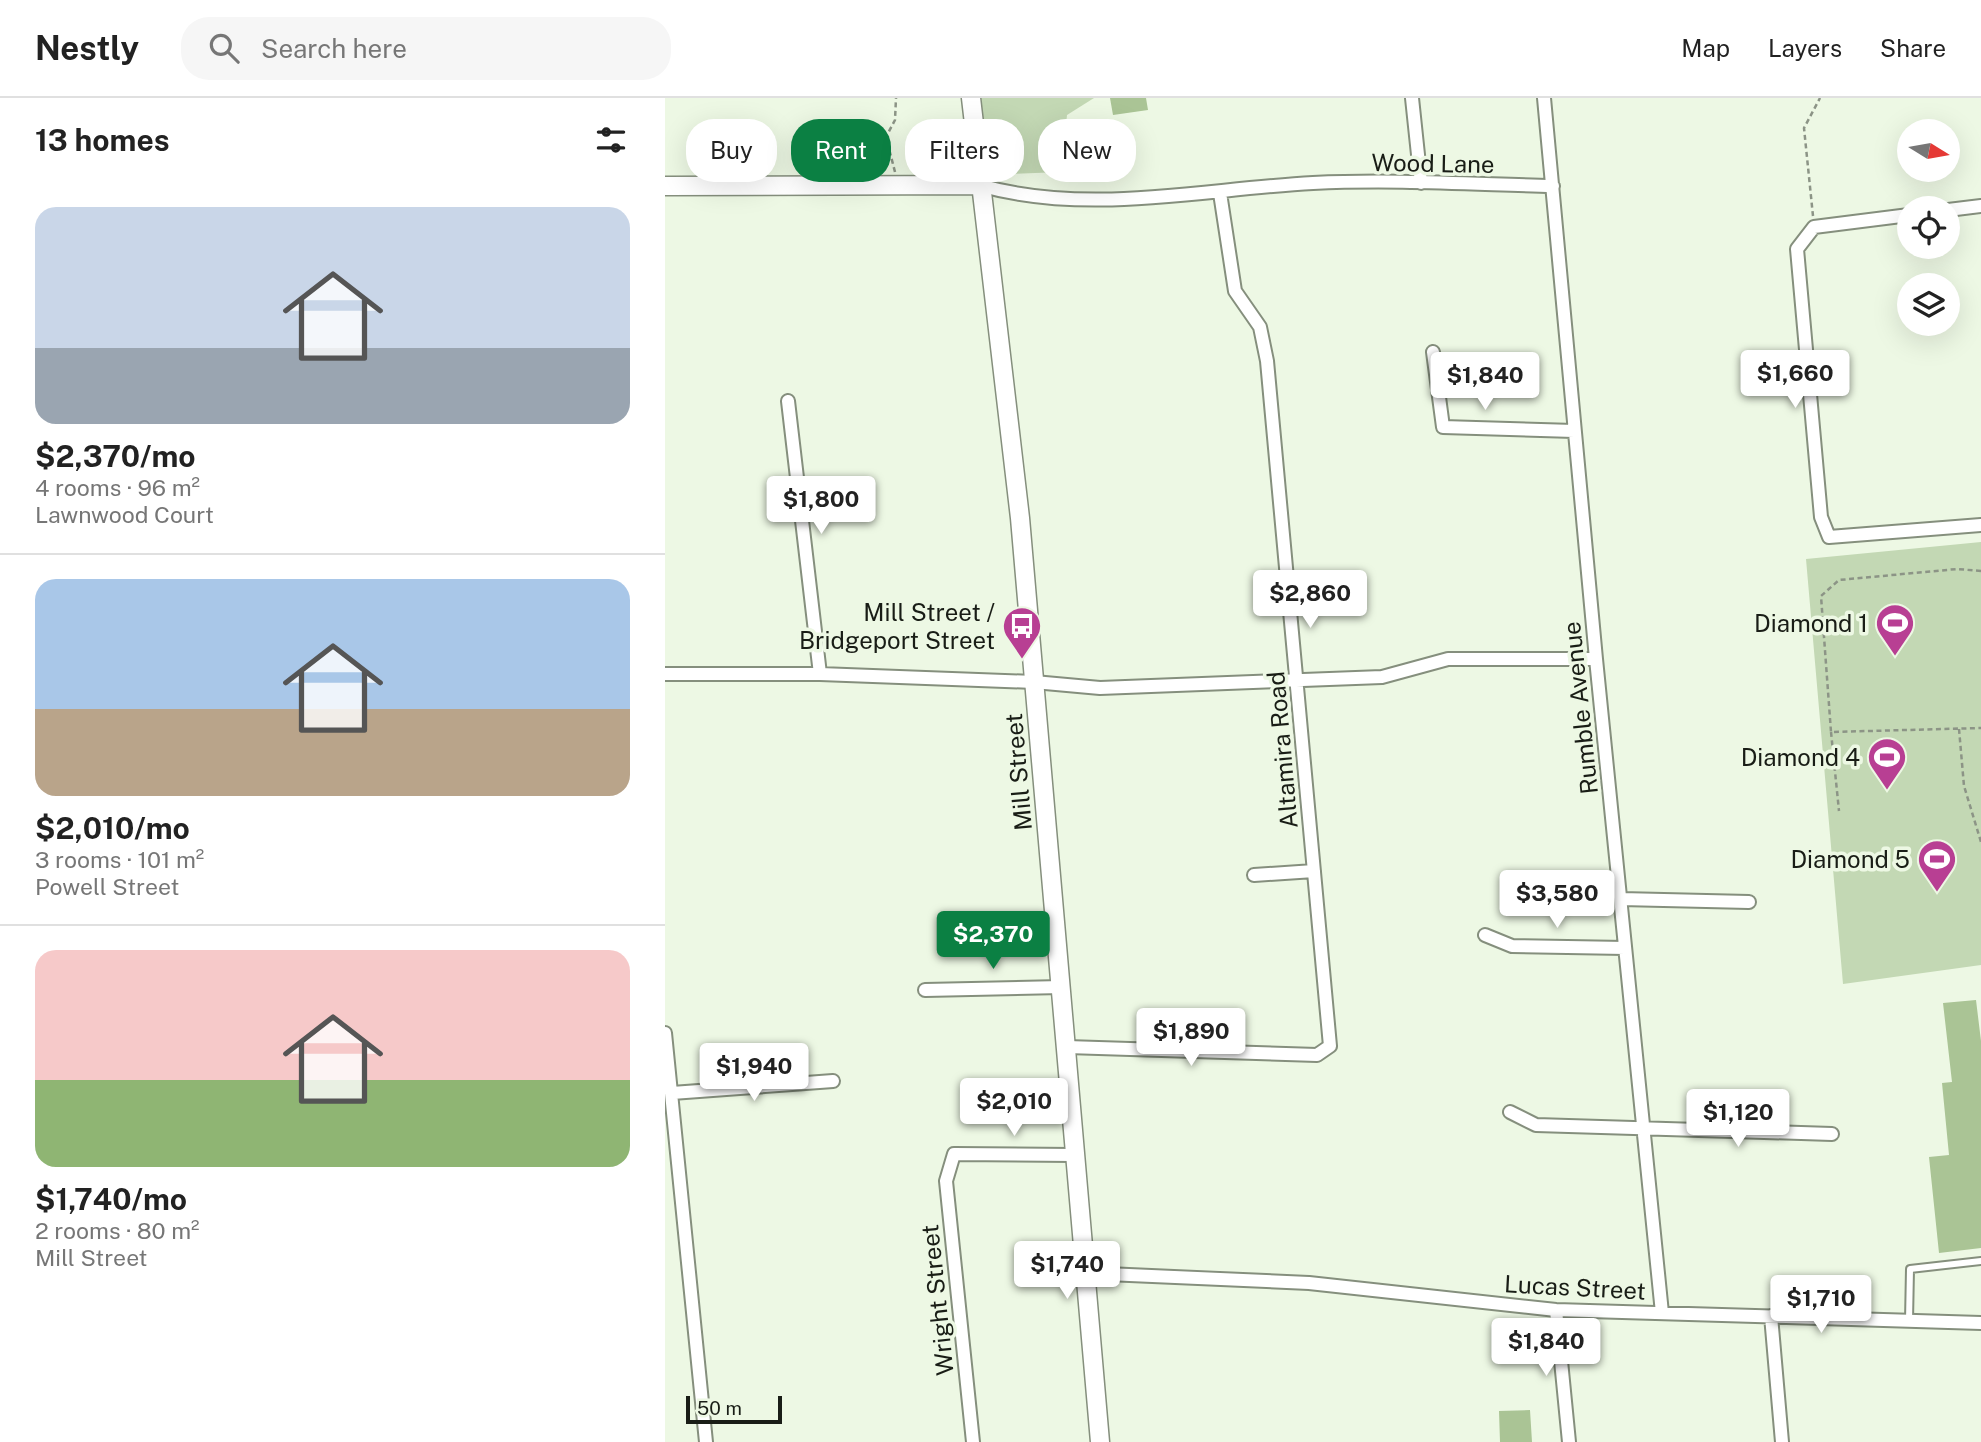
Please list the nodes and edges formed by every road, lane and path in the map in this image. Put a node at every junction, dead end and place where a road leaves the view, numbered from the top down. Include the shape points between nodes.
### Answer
1 (896, 98) edge
2 (971, 98) edge
3 (1412, 98) edge
4 (1544, 98) edge
5 (1820, 98) edge
6 (896, 177) dead end
7 (1421, 183) junction
8 (979, 185) junction
9 (665, 186) edge
10 (1553, 186) junction
11 (1220, 193) junction
12 (1981, 206) edge
13 (1960, 209) edge
14 (1897, 217) edge
15 (1814, 227) junction
16 (1433, 352) dead end
17 (788, 401) dead end
18 (1574, 431) junction
19 (1981, 525) edge
20 (1981, 571) edge
21 (1595, 659) junction
22 (665, 674) edge
23 (820, 674) junction
24 (1034, 682) junction
25 (1298, 682) junction
26 (1981, 728) edge
27 (1959, 729) junction
28 (1831, 732) junction
29 (1839, 811) dead end
30 (1981, 842) edge
31 (1314, 870) junction
32 (1254, 875) dead end
33 (1621, 899) junction
34 (1749, 902) dead end
35 (1485, 935) dead end
36 (1625, 948) junction
37 (1062, 987) junction
38 (925, 989) dead end
39 (665, 1032) edge
40 (1067, 1047) junction
41 (833, 1080) dead end
42 (672, 1093) junction
43 (1510, 1112) dead end
44 (1644, 1131) junction
45 (1832, 1134) dead end
46 (1073, 1156) junction
47 (1981, 1261) edge
48 (1084, 1273) junction
49 (1556, 1310) junction
50 (1662, 1313) junction
51 (1771, 1316) junction
52 (1909, 1321) junction
53 (1981, 1323) edge
54 (706, 1442) edge
55 (973, 1442) edge
56 (1100, 1442) edge
57 (1569, 1442) edge
58 (1782, 1442) edge

1 - 6 path via 895,120 886,137
2 - 8 street, Mill Street
3 - 7 street
4 - 10 street, Rumble Avenue
5 - 15 path via 1804,128
7 - 10 street, Wood Lane
7 - 11 street, Wood Lane via 1314,183
8 - 9 street
8 - 11 street, Wood Lane via 1062,198
8 - 24 street, Mill Street via 1020,518
10 - 18 street, Rumble Avenue
11 - 25 street, Altamira Road via 1235,291 1260,327 1266,361
12 - 13 street
14 - 15 street
15 - 19 street via 1797,248 1821,517 1829,537
16 - 18 street via 1443,427
17 - 23 street
18 - 21 street, Rumble Avenue
20 - 28 path via 1957,569 1839,580 1821,596
21 - 25 street via 1448,659 1382,677
21 - 33 street, Rumble Avenue
22 - 23 street
23 - 24 street
24 - 25 street via 1100,688
24 - 37 street, Mill Street
25 - 31 street, Altamira Road
26 - 27 path
27 - 28 path
27 - 30 path via 1964,786
28 - 29 path
31 - 32 street
31 - 40 street, Altamira Road via 1330,1046 1317,1055
33 - 34 street
33 - 36 street, Rumble Avenue
35 - 36 street via 1512,946
36 - 44 street, Rumble Avenue
37 - 38 street
37 - 40 street, Mill Street
39 - 42 street
40 - 46 street, Mill Street
41 - 42 street
42 - 54 street
43 - 44 street via 1536,1125
44 - 45 street
44 - 50 street, Rumble Avenue
46 - 48 street, Mill Street
46 - 55 street, Wright Street via 954,1154 946,1181
47 - 52 lane via 1910,1269
48 - 49 street, Lucas Street via 1309,1283
48 - 56 street, Mill Street
49 - 50 street, Lucas Street
49 - 57 street
50 - 51 street, Lucas Street
51 - 52 street, Lucas Street
51 - 58 street
52 - 53 street, Lucas Street

